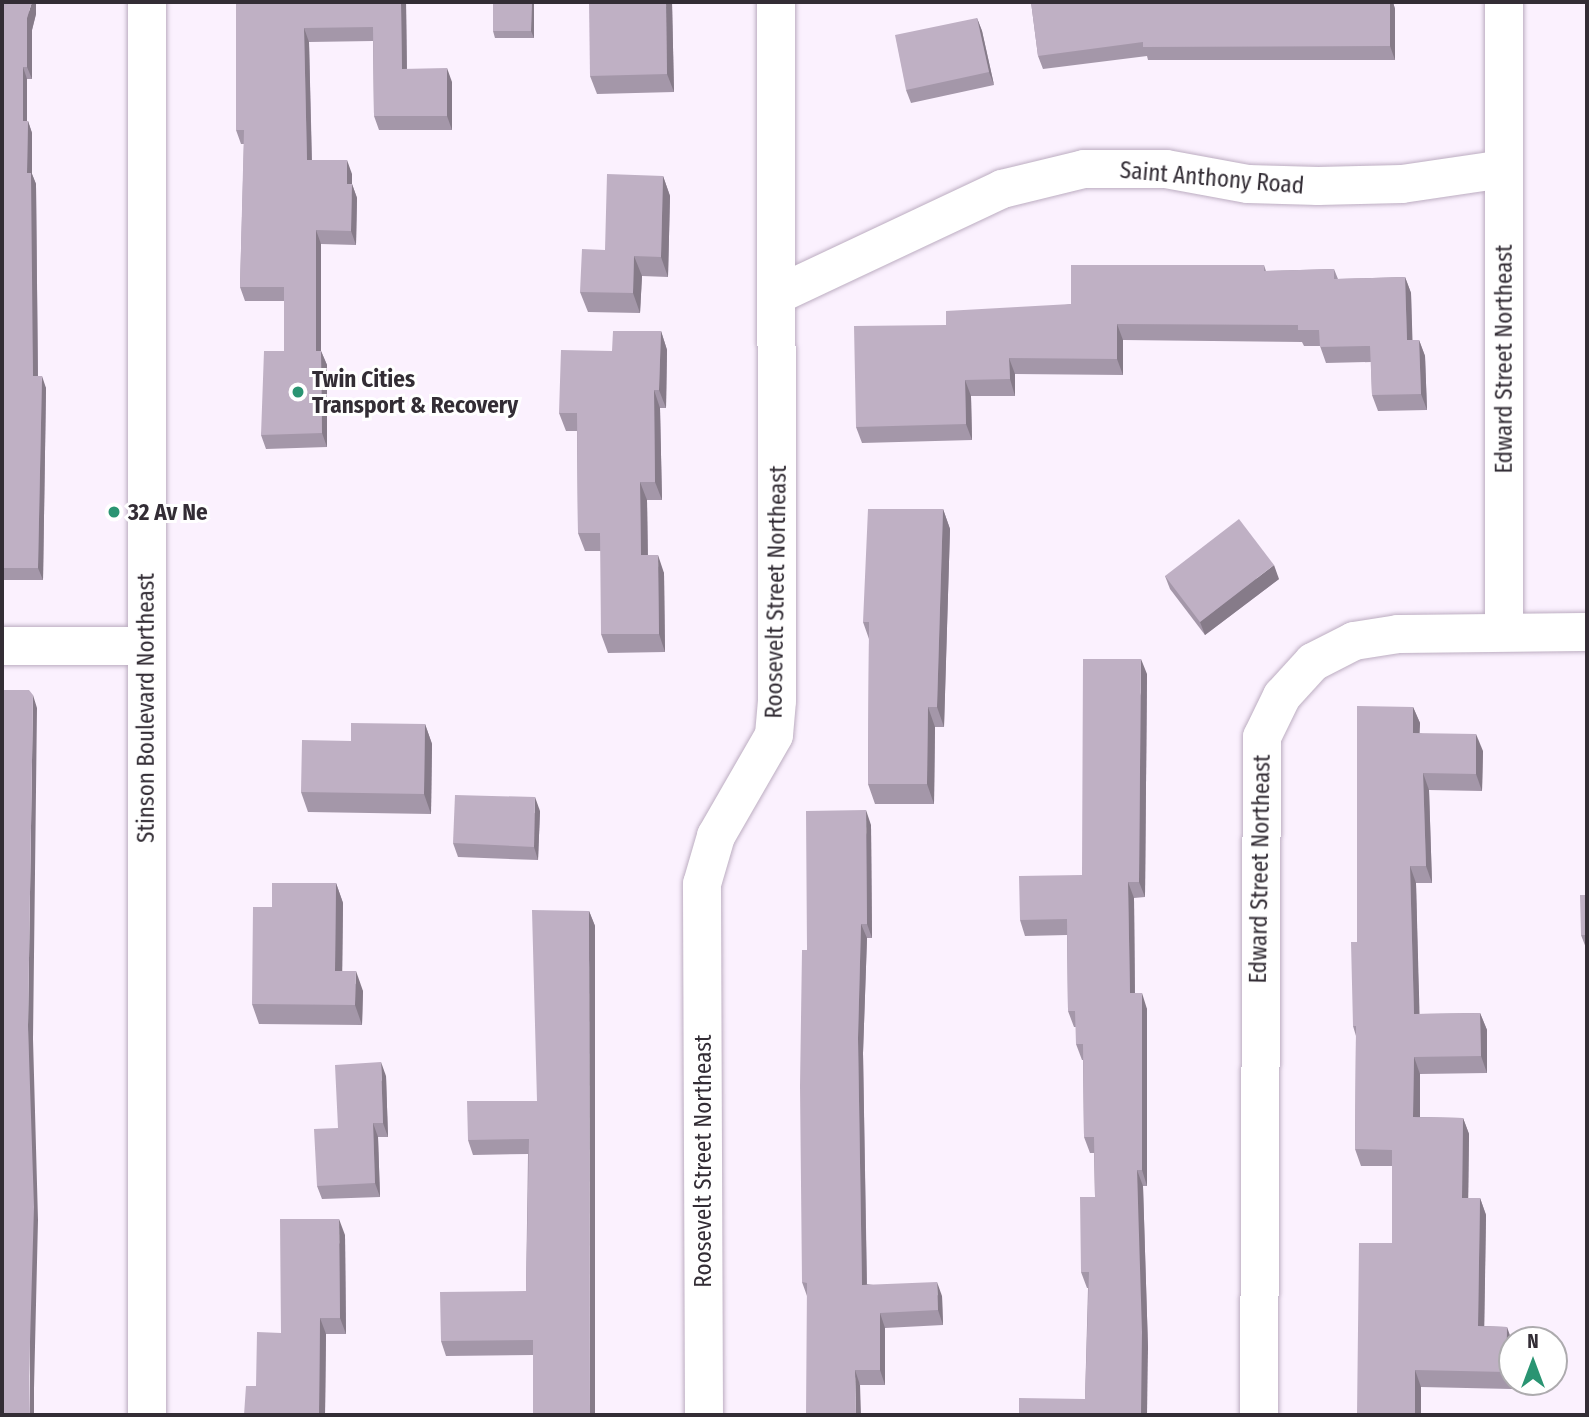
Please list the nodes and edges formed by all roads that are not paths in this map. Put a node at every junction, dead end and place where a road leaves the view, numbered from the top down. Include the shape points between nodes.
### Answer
1 (147, 2) edge
2 (776, 2) edge
3 (1504, 2) edge
4 (1504, 169) junction
5 (777, 295) junction
6 (1504, 631) junction
7 (1587, 632) edge
8 (2, 646) edge
9 (146, 646) junction
10 (147, 1415) edge
11 (705, 1415) edge
12 (1259, 1415) edge

1 - 9 street, Stinson Boulevard Northeast
2 - 5 street, Roosevelt Street Northeast
3 - 4 street, Edward Street Northeast
4 - 5 street, Saint Anthony Road via 1402,184 1318,186 1248,184 1166,169 1084,169 1002,189
4 - 6 street, Edward Street Northeast
5 - 11 street, Roosevelt Street Northeast via 774,735 716,836 702,884
6 - 7 street
6 - 12 street, Edward Street Northeast via 1398,634 1354,641 1313,662 1282,696 1262,737 1258,780
8 - 9 street
9 - 10 street, Stinson Boulevard Northeast

